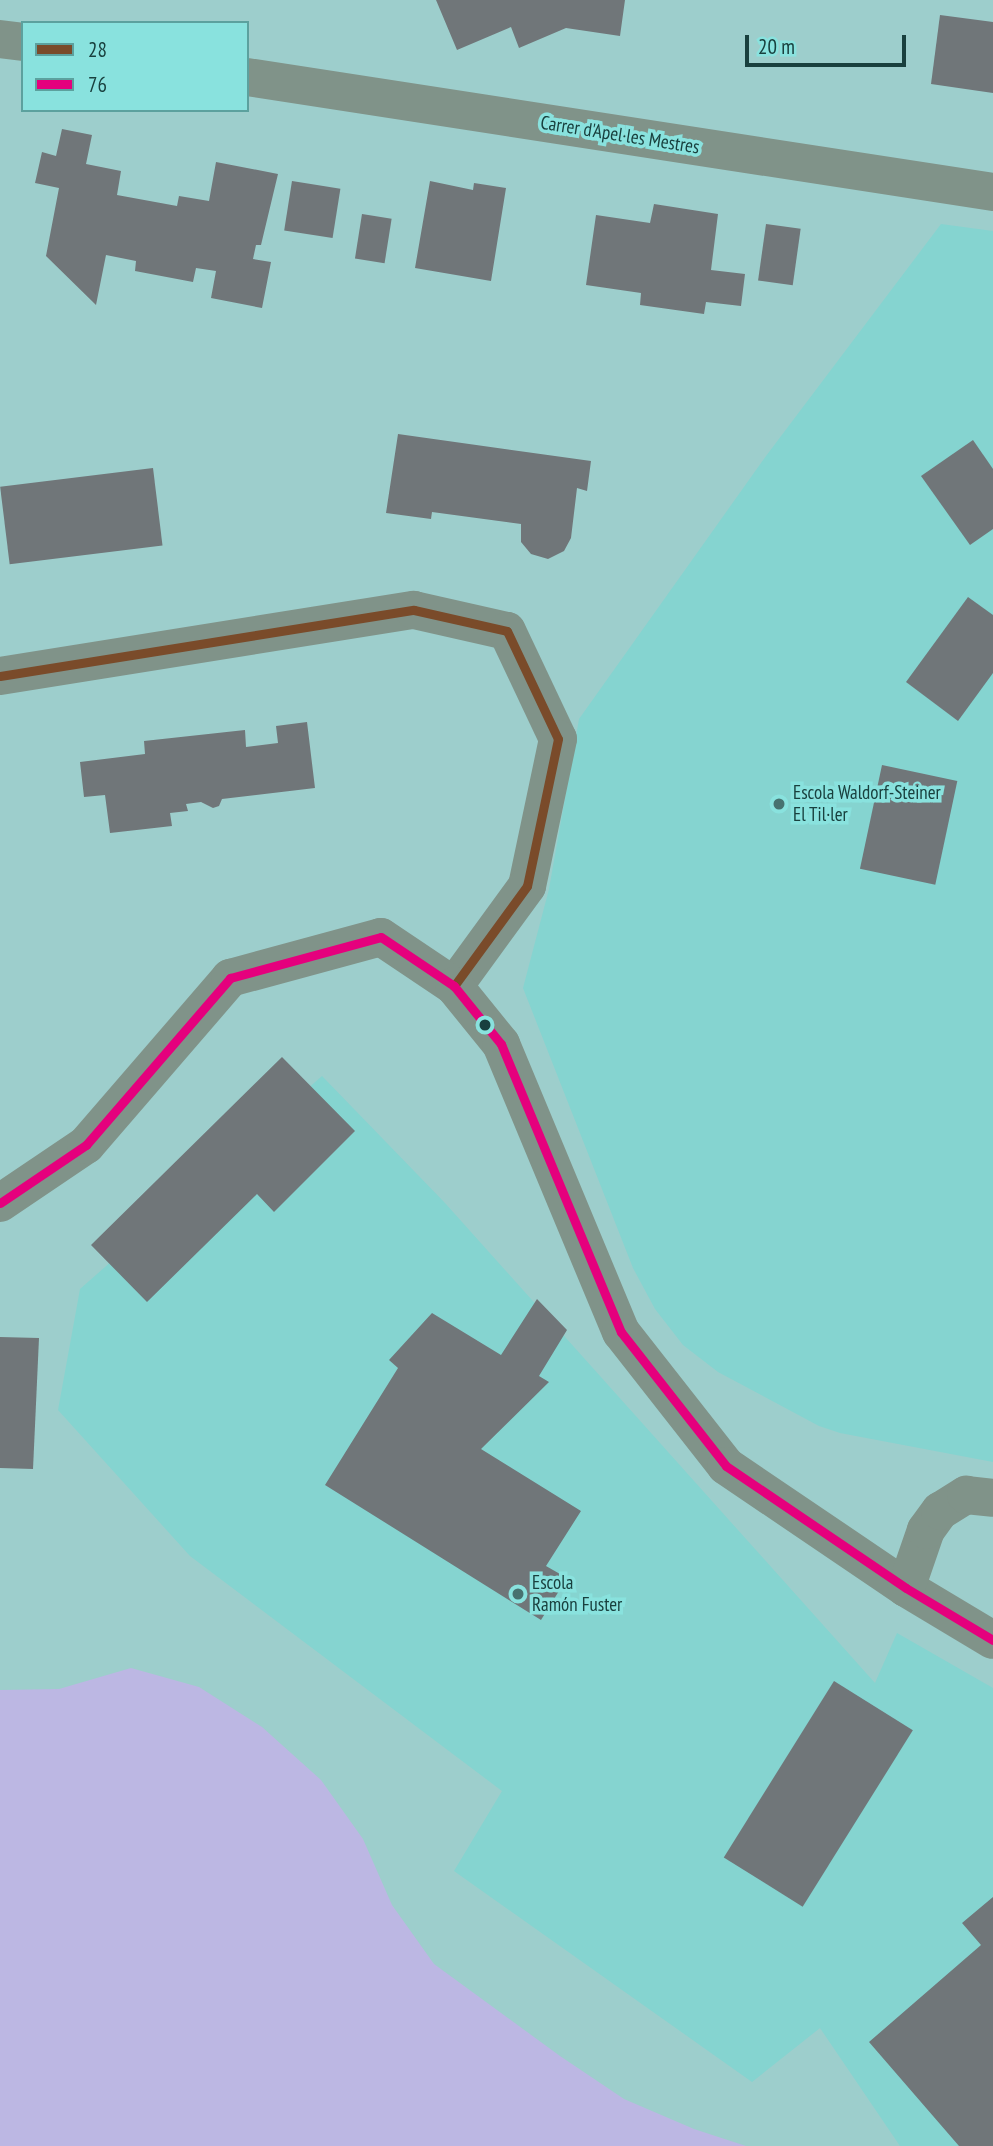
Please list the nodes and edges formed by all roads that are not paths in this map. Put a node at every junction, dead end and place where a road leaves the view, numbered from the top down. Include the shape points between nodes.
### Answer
1 (0, 38) edge
2 (21, 42) edge
3 (248, 77) edge
4 (993, 192) edge
5 (0, 676) edge
6 (454, 986) junction
7 (0, 1203) edge
8 (979, 1497) edge
9 (906, 1588) junction
10 (993, 1640) edge

1 - 2 street
3 - 4 street, Carrer d'Apel·les Mestres
5 - 6 street via 414,610 507,631 558,739 527,886
6 - 7 street via 381,937 230,978 86,1145
6 - 9 street via 500,1044 621,1332 726,1466
8 - 9 street via 940,1511 926,1530
9 - 10 street

